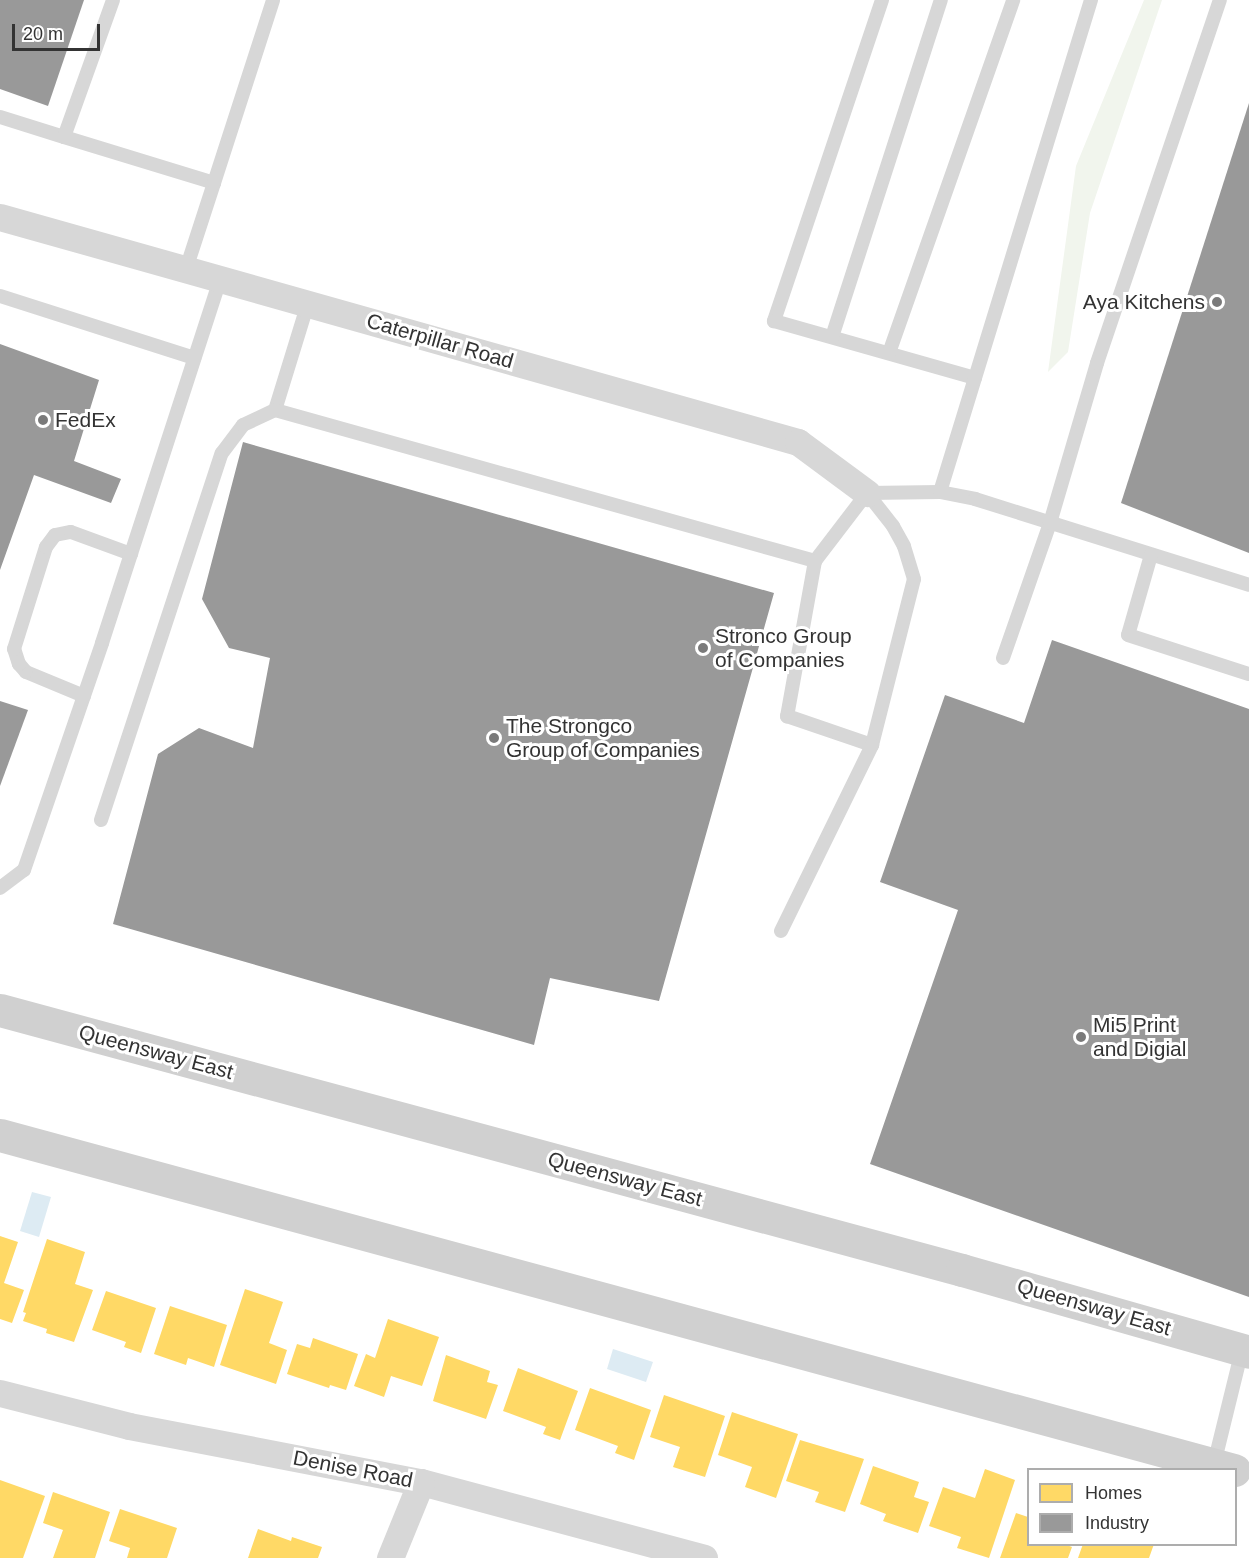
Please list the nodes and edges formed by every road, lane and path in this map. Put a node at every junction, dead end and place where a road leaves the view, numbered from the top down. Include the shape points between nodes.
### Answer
1 (113, 0) edge
2 (273, 0) edge
3 (882, 0) edge
4 (941, 0) edge
5 (1014, 0) edge
6 (1091, 0) edge
7 (1220, 0) edge
8 (0, 117) edge
9 (64, 137) junction
10 (214, 183) junction
11 (0, 217) edge
12 (186, 269) junction
13 (220, 279) junction
14 (0, 296) edge
15 (308, 303) junction
16 (832, 337) junction
17 (889, 353) junction
18 (195, 358) junction
19 (975, 378) junction
20 (275, 410) junction
21 (940, 492) junction
22 (867, 493) junction
23 (1050, 523) junction
24 (131, 554) junction
25 (1151, 555) junction
26 (815, 561) junction
27 (1249, 585) edge
28 (1003, 658) dead end
29 (1249, 674) edge
30 (84, 696) junction
31 (872, 745) junction
32 (101, 820) dead end
33 (0, 888) edge
34 (781, 931) dead end
35 (0, 1010) edge
36 (0, 1135) edge
37 (1246, 1351) edge
38 (0, 1393) edge
39 (1228, 1468) edge
40 (421, 1482) junction
41 (390, 1558) edge
42 (704, 1558) edge

1 - 9 lane
2 - 10 lane
3 - 16 lane via 774,321
4 - 16 lane
5 - 17 lane
6 - 19 lane
7 - 23 lane via 1097,363
8 - 9 lane
9 - 10 lane
10 - 12 lane
11 - 12 street, Caterpillar Road
12 - 13 street, Caterpillar Road
13 - 15 street, Caterpillar Road
13 - 18 lane
14 - 18 lane
15 - 20 lane
15 - 22 street, Caterpillar Road via 798,442
16 - 17 lane
17 - 19 lane
18 - 24 lane
19 - 21 lane
20 - 26 lane
20 - 32 lane via 243,425 222,453
21 - 22 lane
21 - 23 lane
22 - 26 lane
22 - 31 lane via 904,546 914,579
23 - 25 lane
23 - 28 lane
24 - 30 lane
24 - 30 lane via 71,532 55,535 46,547 14,649 26,672
25 - 27 lane
25 - 29 lane via 1128,635
26 - 31 lane via 788,716
30 - 33 lane via 24,870
31 - 34 lane
35 - 37 main road, Queensway East via 973,1273
36 - 39 main road
37 - 39 lane
38 - 40 street, Denise Road via 129,1426
40 - 41 street
40 - 42 street, Denise Road

